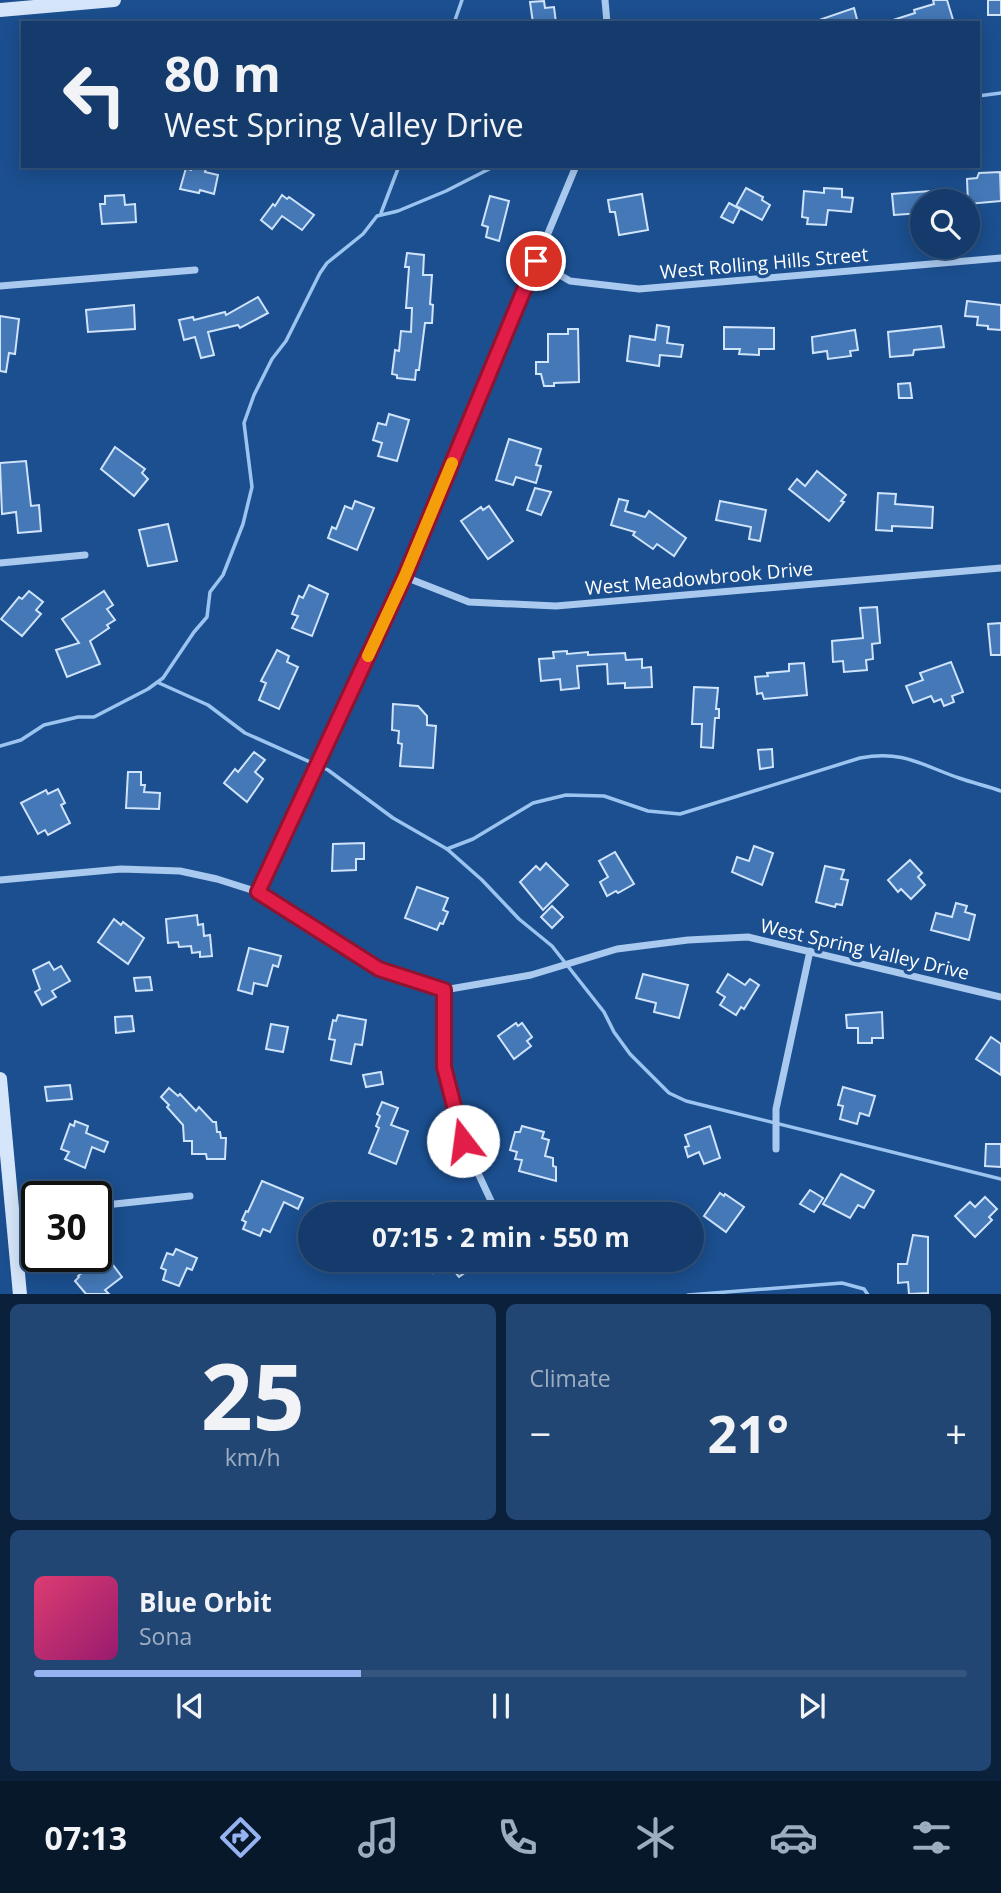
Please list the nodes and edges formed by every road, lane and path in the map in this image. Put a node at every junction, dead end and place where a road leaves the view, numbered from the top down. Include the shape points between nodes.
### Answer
1 (114, 0) edge
2 (606, 0) edge
3 (0, 10) edge
4 (607, 21) edge
5 (575, 168) edge
6 (1001, 258) edge
7 (536, 261) junction
8 (195, 270) dead end
9 (0, 286) edge
10 (85, 555) dead end
11 (0, 562) edge
12 (1001, 568) edge
13 (405, 576) junction
14 (0, 880) edge
15 (258, 892) junction
16 (810, 951) junction
17 (444, 990) junction
18 (1001, 997) edge
19 (0, 1079) edge
20 (776, 1149) dead end
21 (190, 1196) dead end
22 (492, 1202) edge
23 (112, 1204) edge
24 (21, 1213) edge
25 (13, 1214) junction
26 (20, 1294) edge

1 - 3 street
2 - 4 street
5 - 7 street
6 - 7 street, West Rolling Hills Street via 639,289 570,281
7 - 13 street
8 - 9 street
10 - 11 street
12 - 13 street, West Meadowbrook Drive via 556,606 469,602
13 - 15 street
14 - 15 street, West Spring Valley Drive via 151,869 180,871
15 - 17 street, West Spring Valley Drive via 379,969
16 - 17 street, West Spring Valley Drive via 748,937 688,940 617,948 531,975
16 - 18 street, West Spring Valley Drive
16 - 20 street via 776,1109
17 - 22 street via 444,1067 463,1141
19 - 25 street
21 - 23 street
24 - 25 street
25 - 26 street

